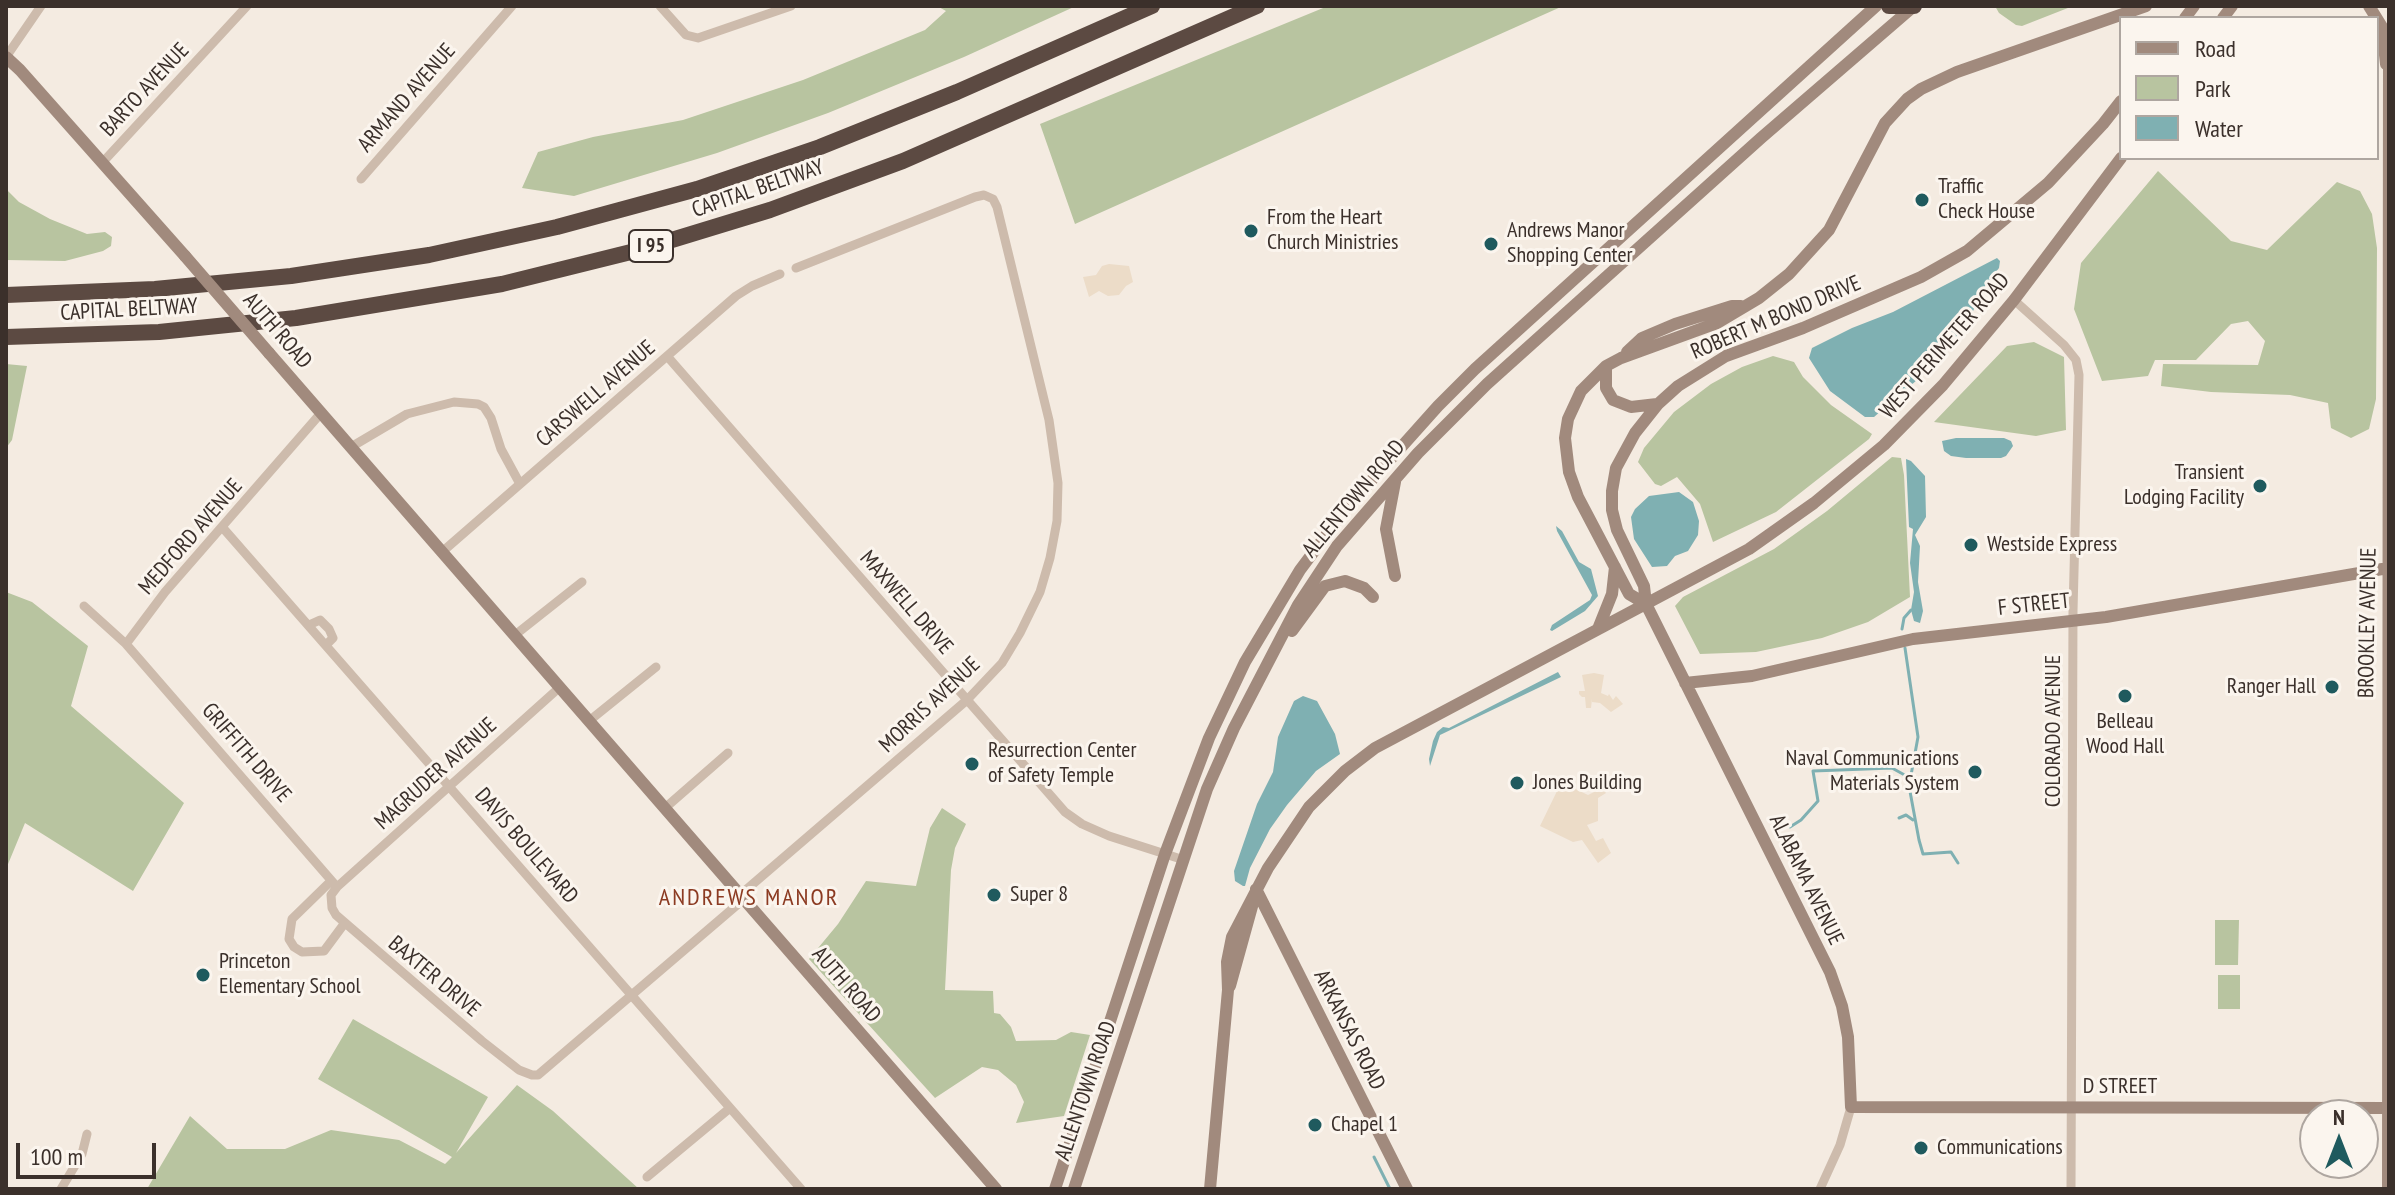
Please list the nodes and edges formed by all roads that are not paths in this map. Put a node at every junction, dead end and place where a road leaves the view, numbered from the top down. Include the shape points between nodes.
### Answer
1 (41, 6) edge
2 (247, 6) edge
3 (512, 6) edge
4 (660, 6) edge
5 (791, 6) edge
6 (1152, 6) edge
7 (1257, 6) edge
8 (1876, 6) edge
9 (1889, 6) edge
10 (1914, 6) edge
11 (2146, 6) edge
12 (2379, 6) edge
13 (2387, 34) edge
14 (6, 57) edge
15 (2389, 63) edge
16 (2119, 104) edge
17 (2119, 160) edge
18 (102, 163) junction
19 (361, 179) dead end
20 (796, 268) dead end
21 (780, 274) dead end
22 (6, 295) edge
23 (2014, 300) junction
24 (6, 337) edge
25 (667, 356) junction
26 (1606, 366) junction
27 (2388, 397) edge
28 (1658, 404) junction
29 (321, 413) junction
30 (351, 447) junction
31 (1396, 478) junction
32 (520, 484) junction
33 (223, 528) junction
34 (442, 552) junction
35 (1615, 567) junction
36 (2388, 568) edge
37 (1395, 576) dead end
38 (582, 582) dead end
39 (1373, 597) dead end
40 (1646, 604) junction
41 (84, 606) dead end
42 (2073, 621) junction
43 (1597, 630) junction
44 (515, 635) junction
45 (126, 644) junction
46 (656, 667) dead end
47 (1262, 673) junction
48 (1685, 683) junction
49 (560, 687) junction
50 (967, 700) junction
51 (589, 721) junction
52 (728, 753) dead end
53 (449, 786) junction
54 (665, 808) junction
55 (1165, 854) junction
56 (1184, 860) junction
57 (334, 884) junction
58 (1256, 889) junction
59 (742, 897) junction
60 (344, 924) junction
61 (631, 995) junction
62 (538, 1075) joint
63 (1851, 1107) junction
64 (2071, 1107) junction
65 (730, 1108) junction
66 (2388, 1108) edge
67 (87, 1134) dead end
68 (647, 1177) dead end
69 (61, 1189) edge
70 (801, 1189) edge
71 (996, 1189) edge
72 (1055, 1189) edge
73 (1074, 1189) edge
74 (1210, 1189) edge
75 (1407, 1189) edge
76 (1820, 1189) edge
77 (2071, 1189) edge
78 (2388, 1189) edge

1 - 14 street
2 - 18 street, BARTO AVENUE
3 - 19 street, ARMAND AVENUE
4 - 5 street via 686,35 698,38
6 - 22 highway, CAPITAL BELTWAY / I 95 via 820,147 697,189 571,223 429,255 291,276
7 - 24 highway, CAPITAL BELTWAY / I 95 via 903,161 639,250 502,284 310,316 159,332
8 - 55 street, ALLENTOWN ROAD via 1475,369 1345,510 1300,570 1245,662
9 - 10 highway
10 - 31 street, ALLENTOWN ROAD via 1487,384
11 - 26 street, ROBERT M BOND DRIVE via 1934,81 1907,99 1879,132 1849,196 1820,241 1789,274 1717,323
12 - 13 street
13 - 15 street, BROOKLEY AVENUE
14 - 18 street, AUTH ROAD
15 - 27 street, BROOKLEY AVENUE
16 - 28 street, ROBERT M BOND DRIVE via 2039,192 1967,251 1910,282 1709,364
17 - 23 street, WEST PERIMETER ROAD
18 - 29 street, AUTH ROAD, bridge
20 - 50 street, MORRIS AVENUE via 975,197 989,196 997,207 1045,401 1058,500 1050,558 1031,613 1002,663
21 - 25 street, CARSWELL AVENUE via 747,288
23 - 40 street, WEST PERIMETER ROAD via 1919,411 1850,473 1759,542
23 - 42 street, COLORADO AVENUE via 2064,345 2076,360 2079,375
25 - 32 street, CARSWELL AVENUE
25 - 50 street, MAXWELL DRIVE
26 - 28 street via 1606,388 1613,400 1631,407
26 - 35 street, ROBERT M BOND DRIVE via 1574,404 1565,451 1578,497
27 - 36 street, BROOKLEY AVENUE
28 - 40 street, ROBERT M BOND DRIVE via 1625,450 1612,491 1617,530 1644,586
29 - 30 street, AUTH ROAD
29 - 33 street, MEDFORD AVENUE
30 - 32 street via 407,414 454,402 478,404 491,418
30 - 34 street, AUTH ROAD
31 - 37 street via 1386,529
31 - 47 street, ALLENTOWN ROAD via 1337,546
32 - 34 street, CARSWELL AVENUE
33 - 45 street, MEDFORD AVENUE
33 - 53 street, DAVIS BOULEVARD via 309,625 320,620 329,629 333,638 326,645
34 - 44 street, AUTH ROAD
35 - 40 street, ROBERT M BOND DRIVE via 1629,594
35 - 43 street via 1612,594
36 - 42 street, F STREET
36 - 66 street, BROOKLEY AVENUE
38 - 44 street
39 - 47 street via 1345,581 1325,586
40 - 43 street, WEST PERIMETER ROAD
40 - 48 street, ALABAMA AVENUE
41 - 45 street
42 - 48 street, F STREET via 1913,639 1752,676
42 - 64 street, COLORADO AVENUE
43 - 58 street, WEST PERIMETER ROAD via 1375,748 1302,817
44 - 49 street, AUTH ROAD
45 - 57 street, GRIFFITH DRIVE
46 - 51 street
47 - 56 street, ALLENTOWN ROAD via 1222,755
48 - 63 street, ALABAMA AVENUE via 1830,972 1848,1037
49 - 51 street, AUTH ROAD
49 - 53 street, MAGRUDER AVENUE
50 - 55 street, MAXWELL DRIVE via 1073,818
50 - 59 street, MORRIS AVENUE
51 - 54 street, AUTH ROAD
52 - 54 street
53 - 57 street, MAGRUDER AVENUE
53 - 61 street, DAVIS BOULEVARD
54 - 59 street, AUTH ROAD
55 - 56 street, MAXWELL DRIVE
55 - 72 street, ALLENTOWN ROAD
56 - 73 street, ALLENTOWN ROAD
57 - 60 street via 332,908
57 - 60 street, MAGRUDER AVENUE via 292,919 289,939 302,952 324,951
58 - 74 street via 1228,990
58 - 75 street, ARKANSAS ROAD
59 - 61 street, MORRIS AVENUE
59 - 71 street, AUTH ROAD
60 - 62 street, BAXTER DRIVE via 519,1070
61 - 62 street, MORRIS AVENUE
61 - 65 street, DAVIS BOULEVARD
63 - 64 street, D STREET
63 - 76 street, ALABAMA AVENUE
64 - 66 street, D STREET
64 - 77 street, COLORADO AVENUE
65 - 68 street
65 - 70 street, DAVIS BOULEVARD
66 - 78 street, BROOKLEY AVENUE
67 - 69 street via 82,1154

